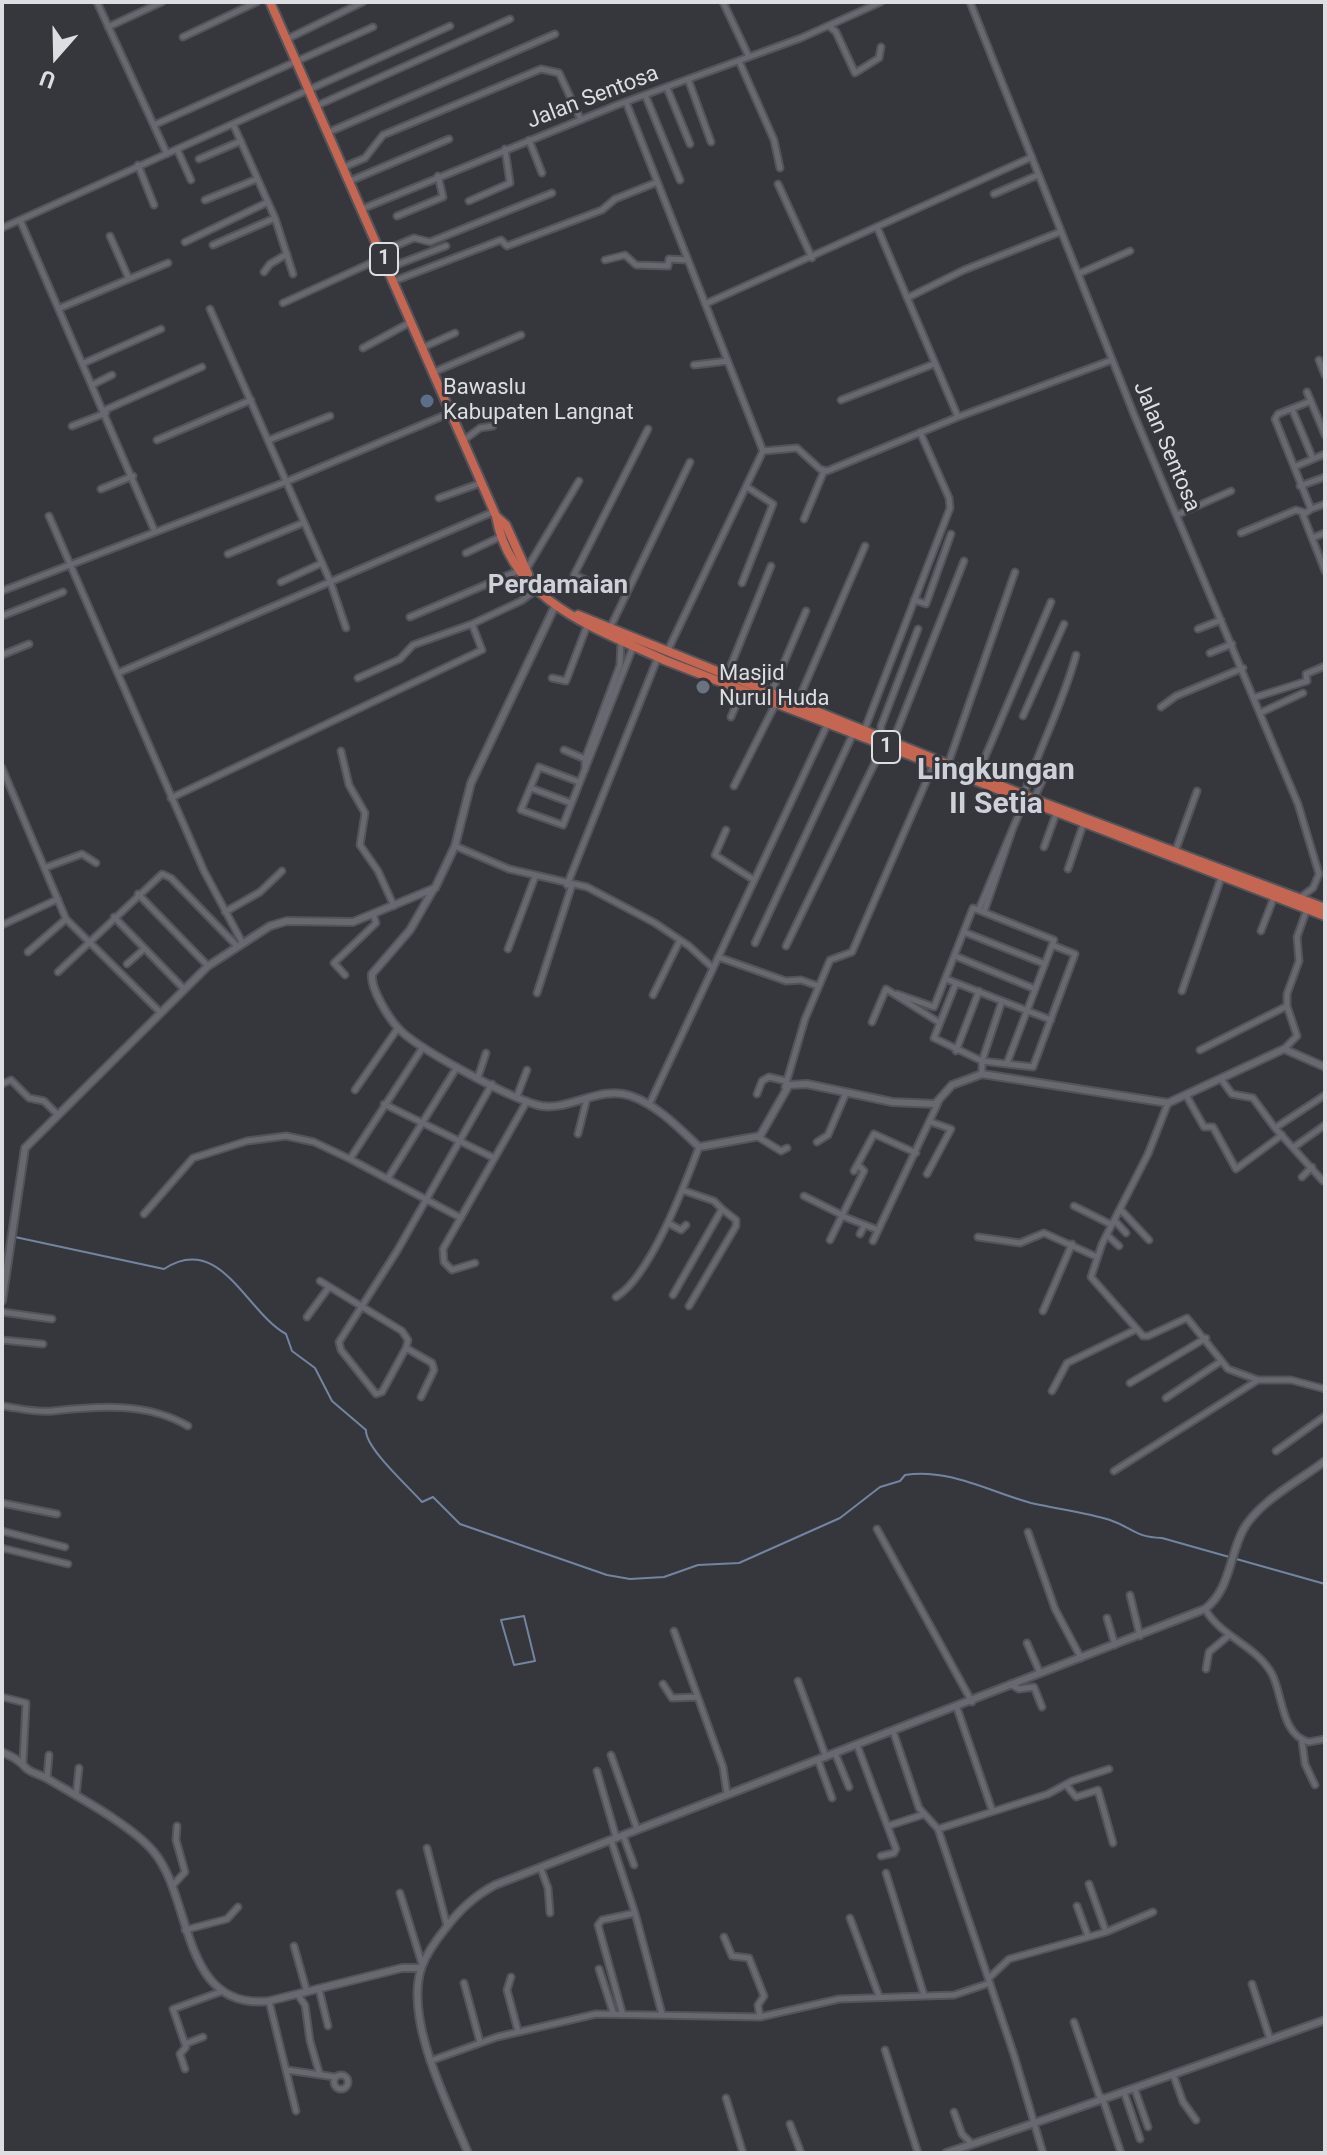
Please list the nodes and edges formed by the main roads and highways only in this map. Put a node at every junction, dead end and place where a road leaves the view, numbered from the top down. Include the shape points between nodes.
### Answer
1 (270, 2) edge
2 (495, 514) junction
3 (522, 570) junction
4 (663, 657) junction
5 (828, 721) junction
6 (882, 742) junction
7 (1024, 798) junction
8 (1297, 901) junction
9 (1325, 908) edge
10 (1325, 916) edge

1 - 2 highway, 1
2 - 3 highway, 1 via 500,537
2 - 3 highway, 1 via 506,525
3 - 4 highway, 1 via 556,602
3 - 4 highway, 1 via 536,590 587,626
4 - 5 highway, 1
4 - 5 highway, 1 via 726,676
5 - 6 highway, 1
5 - 6 highway, 1
6 - 7 highway, 1
6 - 7 highway, 1 via 893,741
7 - 8 highway, 1
7 - 8 highway, 1 via 1221,878
8 - 9 highway, 1
8 - 10 highway, 1

